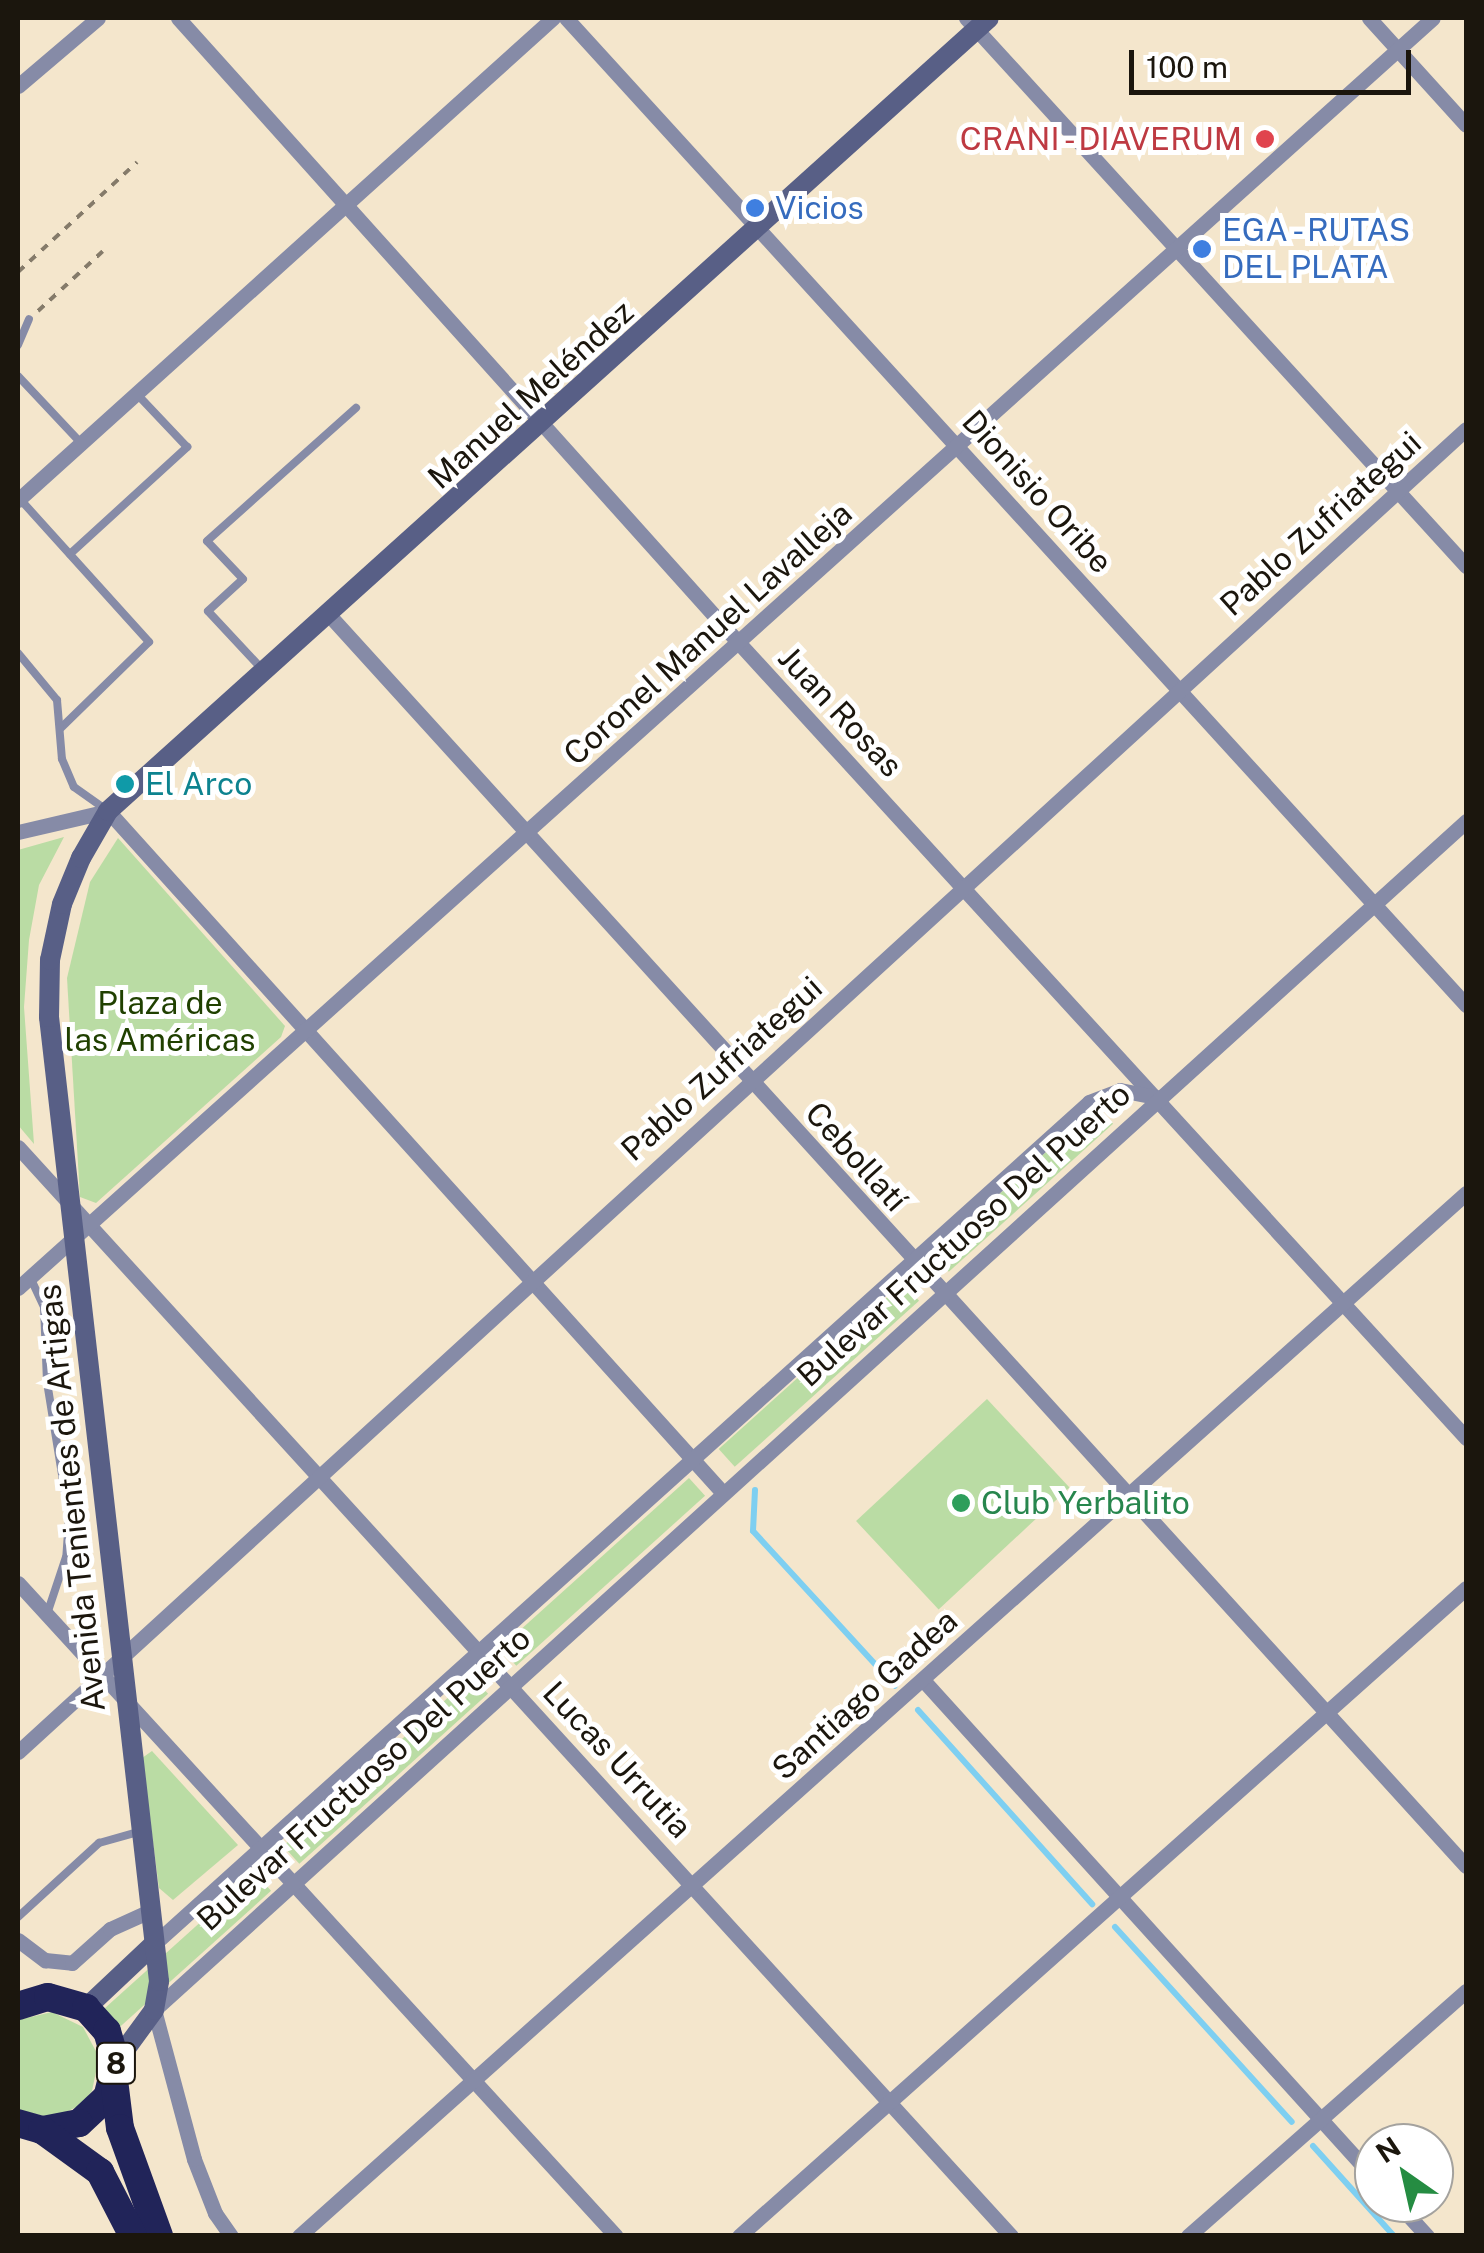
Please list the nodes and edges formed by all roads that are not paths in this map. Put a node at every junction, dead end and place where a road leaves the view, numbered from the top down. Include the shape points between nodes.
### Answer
1 (98, 18) edge
2 (178, 18) edge
3 (554, 18) edge
4 (566, 18) edge
5 (1369, 18) edge
6 (1433, 18) edge
7 (977, 21) edge
8 (1398, 50) junction
9 (18, 86) edge
10 (1466, 125) edge
11 (345, 205) junction
12 (759, 227) junction
13 (1176, 248) junction
14 (29, 319) road end
15 (18, 345) edge
16 (18, 376) edge
17 (136, 393) junction
18 (356, 408) dead end
19 (544, 424) junction
20 (1466, 429) edge
21 (81, 443) junction
22 (957, 444) junction
23 (1398, 491) junction
24 (18, 499) edge
25 (70, 554) junction
26 (1466, 566) edge
27 (330, 616) junction
28 (738, 642) junction
29 (20, 660) edge
30 (265, 672) junction
31 (1180, 690) junction
32 (61, 728) junction
33 (108, 811) junction
34 (1466, 821) edge
35 (18, 832) edge
36 (529, 835) junction
37 (964, 886) junction
38 (1376, 904) junction
39 (1466, 1005) edge
40 (309, 1032) junction
41 (751, 1081) junction
42 (1161, 1098) junction
43 (18, 1147) edge
44 (1466, 1193) edge
45 (68, 1201) junction
46 (90, 1225) junction
47 (73, 1239) junction
48 (912, 1260) junction
49 (533, 1278) junction
50 (24, 1283) edge
51 (943, 1294) junction
52 (1344, 1303) junction
53 (1466, 1438) edge
54 (692, 1460) junction
55 (318, 1474) junction
56 (724, 1494) junction
57 (1128, 1496) junction
58 (18, 1583) edge
59 (1466, 1588) edge
60 (47, 1615) junction
61 (480, 1652) junction
62 (121, 1658) junction
63 (102, 1675) junction
64 (924, 1680) junction
65 (511, 1687) junction
66 (124, 1700) junction
67 (1326, 1714) junction
68 (18, 1752) edge
69 (138, 1832) junction
70 (260, 1850) junction
71 (1466, 1866) edge
72 (292, 1883) junction
73 (695, 1884) junction
74 (1121, 1898) junction
75 (150, 1912) junction
76 (18, 1917) edge
77 (18, 1940) edge
78 (154, 1944) junction
79 (1466, 1990) edge
80 (21, 2000) edge
81 (86, 2008) junction
82 (154, 2010) junction
83 (115, 2070) junction
84 (474, 2080) junction
85 (890, 2104) junction
86 (1322, 2121) junction
87 (24, 2125) edge
88 (1354, 2156) edge
89 (133, 2236) edge
90 (159, 2236) edge
91 (231, 2236) edge
92 (299, 2236) edge
93 (616, 2236) edge
94 (739, 2236) edge
95 (1011, 2236) edge
96 (1188, 2236) edge

1 - 9 street
2 - 11 street, Juan Rosas
3 - 11 street
4 - 12 street, Dionisio Oribe
5 - 8 street
6 - 8 street, Coronel Manuel Lavalleja
7 - 12 street, Manuel Meléndez
7 - 13 street
8 - 10 street
8 - 13 street, Coronel Manuel Lavalleja
11 - 17 street
11 - 19 street, Juan Rosas
12 - 19 street, Manuel Meléndez
12 - 22 street, Dionisio Oribe
13 - 22 street, Coronel Manuel Lavalleja
13 - 23 street
14 - 15 lane
16 - 21 lane
17 - 21 street
17 - 25 lane via 187,446
18 - 30 lane via 207,541 243,579 208,612
19 - 27 street, Manuel Meléndez
19 - 28 street, Juan Rosas
20 - 23 street, Pablo Zufriategui
21 - 24 street
22 - 28 street, Coronel Manuel Lavalleja
22 - 31 street, Dionisio Oribe
23 - 26 street
23 - 31 street, Pablo Zufriategui
24 - 25 lane
25 - 32 lane via 150,642
27 - 30 street, Manuel Meléndez
27 - 36 street, Cebollatí
28 - 36 street, Coronel Manuel Lavalleja
28 - 37 street, Juan Rosas
29 - 32 lane via 56,700
30 - 33 street, Manuel Meléndez
31 - 37 street, Pablo Zufriategui
31 - 38 street, Dionisio Oribe
32 - 33 lane via 65,772 74,787
33 - 35 street
33 - 40 street
33 - 45 street, Avenida Tenientes de Artigas via 62,904 50,960
34 - 38 street
36 - 40 street, Coronel Manuel Lavalleja
36 - 41 street, Cebollatí
37 - 41 street, Pablo Zufriategui
37 - 42 street, Juan Rosas
38 - 39 street, Dionisio Oribe
38 - 42 street
40 - 46 street, Coronel Manuel Lavalleja
40 - 49 street
41 - 48 street, Cebollatí
41 - 49 street, Pablo Zufriategui
42 - 48 street, Bulevar Fructuoso Del Puerto via 1120,1090 1089,1102
42 - 51 street, Bulevar Fructuoso Del Puerto
42 - 52 street, Juan Rosas
43 - 45 street, Lucas Urrutia
44 - 52 street, Santiago Gadea
45 - 46 street, Lucas Urrutia
45 - 47 street, Avenida Tenientes de Artigas
46 - 47 street, Coronel Manuel Lavalleja
46 - 55 street, Lucas Urrutia
47 - 50 street, Coronel Manuel Lavalleja
47 - 62 street, Avenida Tenientes de Artigas
48 - 51 street, Cebollatí
48 - 54 street, Bulevar Fructuoso Del Puerto
49 - 54 street
49 - 55 street, Pablo Zufriategui
50 - 60 lane via 44,1307 47,1382 69,1518 66,1557
51 - 56 street, Bulevar Fructuoso Del Puerto
51 - 57 street, Cebollatí
52 - 53 street, Juan Rosas
52 - 57 street, Santiago Gadea
54 - 56 street
54 - 61 street, Bulevar Fructuoso Del Puerto
55 - 61 street, Lucas Urrutia
55 - 62 street, Pablo Zufriategui
56 - 65 street, Bulevar Fructuoso Del Puerto
57 - 64 street, Santiago Gadea
57 - 67 street, Cebollatí
58 - 60 street
59 - 67 street
60 - 63 street
61 - 65 street, Lucas Urrutia
61 - 70 street, Bulevar Fructuoso Del Puerto
62 - 63 street, Pablo Zufriategui
62 - 66 street, Avenida Tenientes de Artigas
63 - 66 street
63 - 68 street, Pablo Zufriategui
64 - 73 street, Santiago Gadea
64 - 74 street
65 - 72 street, Bulevar Fructuoso Del Puerto
65 - 73 street, Lucas Urrutia
66 - 69 street, Avenida Tenientes de Artigas
66 - 70 street
67 - 71 street, Cebollatí
67 - 74 street
69 - 75 street, Avenida Tenientes de Artigas
69 - 76 lane via 99,1843
70 - 72 street
70 - 78 street, Bulevar Fructuoso Del Puerto
72 - 82 street, Bulevar Fructuoso Del Puerto
72 - 84 street
73 - 84 street, Santiago Gadea
73 - 85 street, Lucas Urrutia
74 - 85 street
74 - 86 street
75 - 77 street via 110,1928 72,1963 45,1960
75 - 78 street, Avenida Tenientes de Artigas
78 - 81 street, Bulevar Fructuoso Del Puerto
78 - 82 street, Avenida Tenientes de Artigas
79 - 86 street
80 - 81 highway, 8 via 68,2000
81 - 83 highway, 8 via 108,2031
82 - 83 street, Bulevar Fructuoso Del Puerto
82 - 91 street via 194,2159 214,2213
83 - 87 highway, 8 via 95,2112 61,2130
83 - 90 highway, 8 via 120,2128
84 - 92 street, Santiago Gadea
84 - 93 street
85 - 94 street
85 - 95 street, Lucas Urrutia
86 - 88 street
86 - 96 street
87 - 89 highway, 8 via 100,2172

